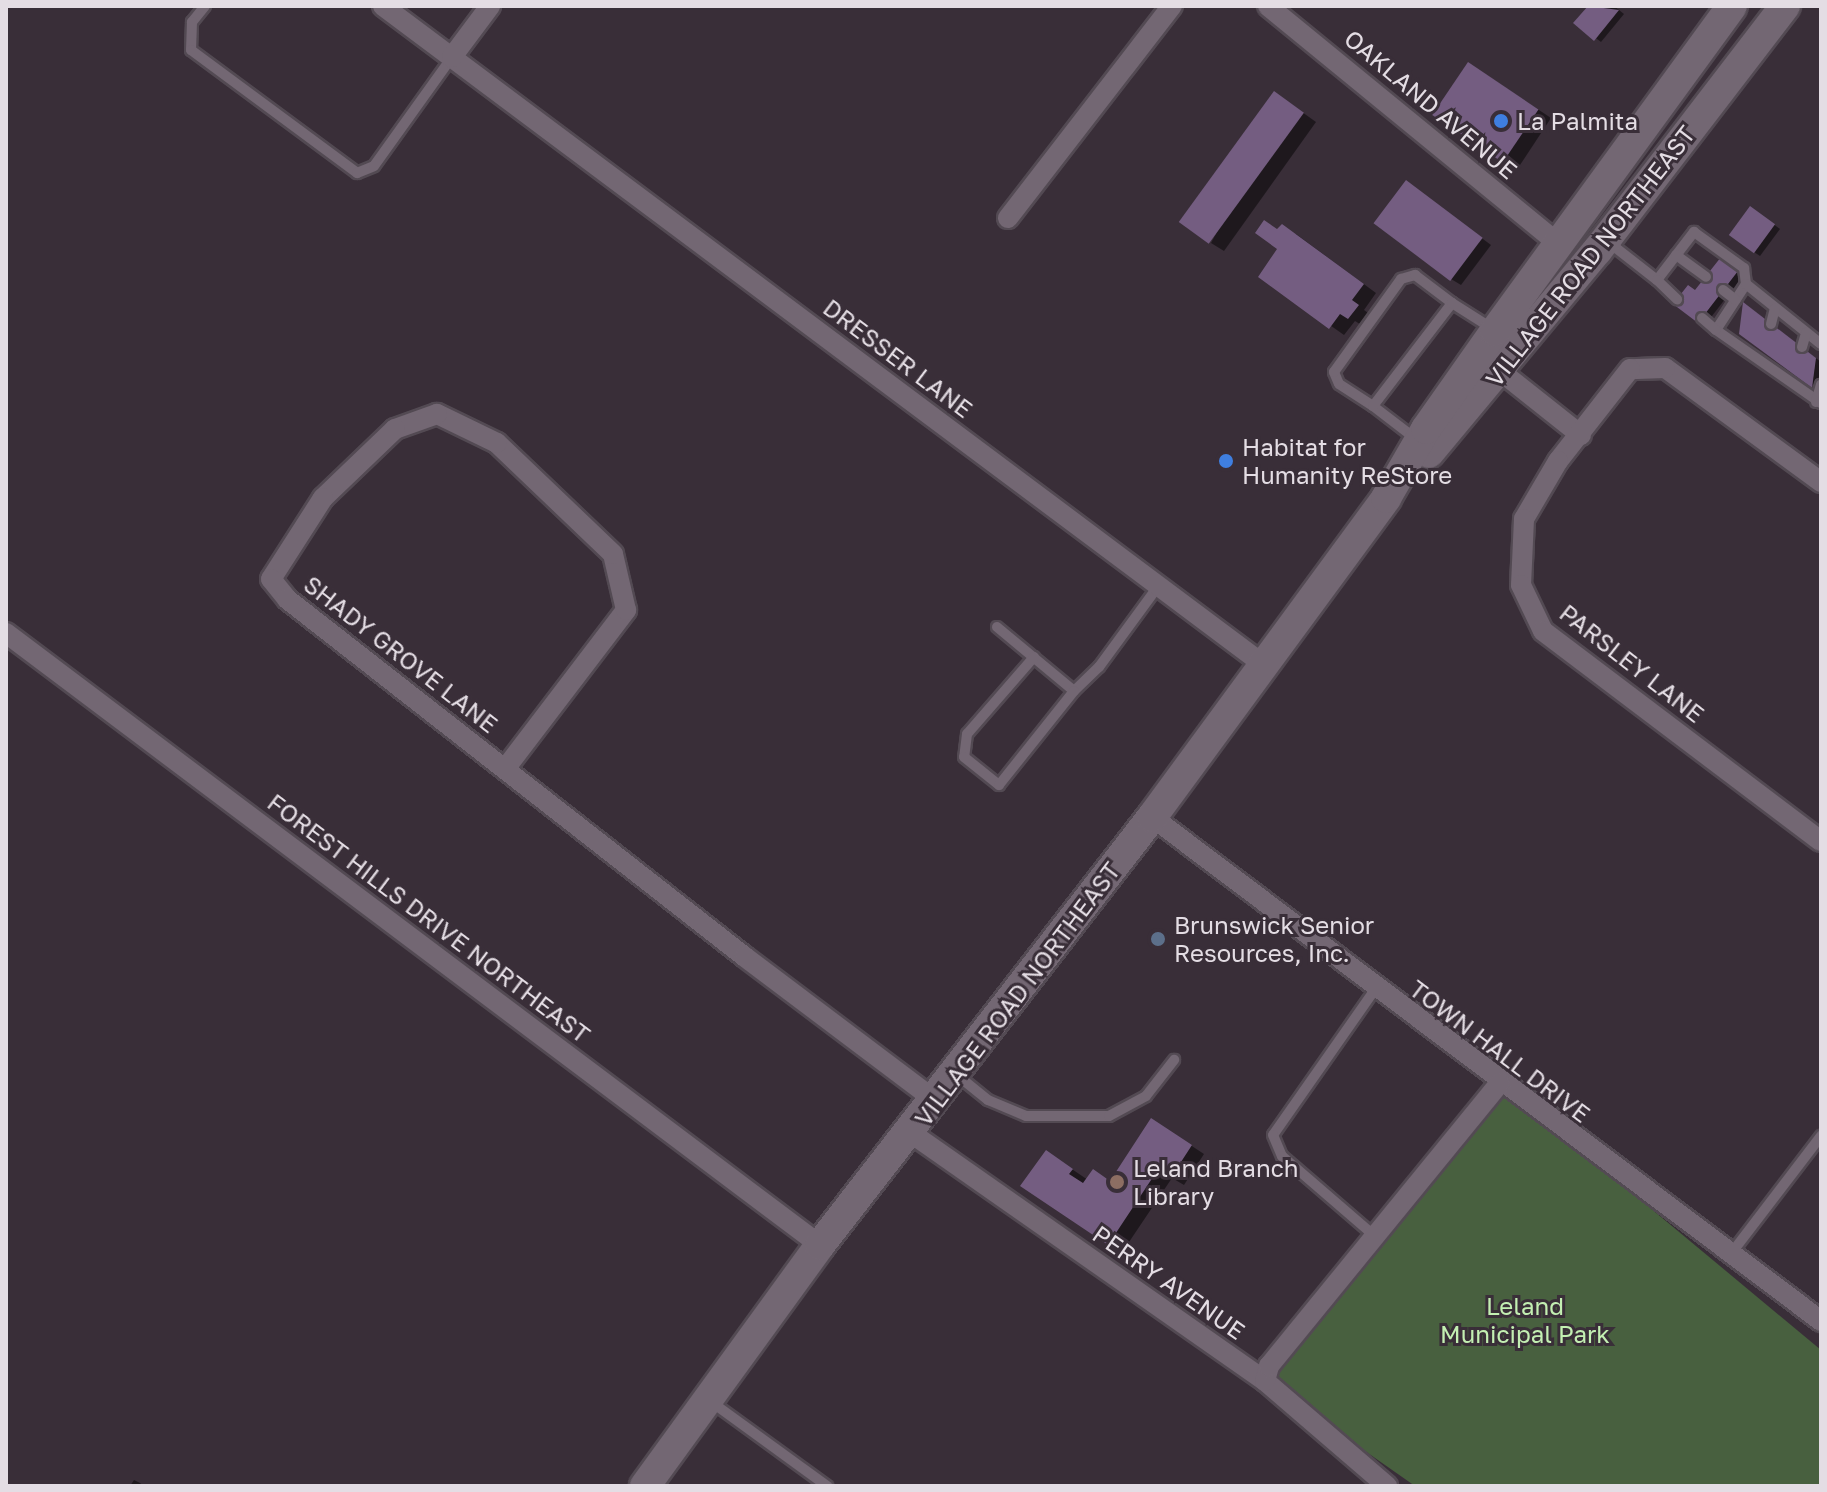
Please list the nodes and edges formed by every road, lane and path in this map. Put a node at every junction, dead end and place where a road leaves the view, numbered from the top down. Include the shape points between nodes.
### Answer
1 (205, 6) edge
2 (383, 6) edge
3 (490, 6) edge
4 (1172, 6) edge
5 (1268, 6) edge
6 (1732, 6) edge
7 (1785, 6) edge
8 (452, 57) junction
9 (1008, 218) dead end
10 (1606, 239) junction
11 (1559, 244) junction
12 (1676, 255) junction
13 (1706, 277) dead end
14 (1657, 280) junction
15 (1746, 284) junction
16 (1723, 290) dead end
17 (1677, 299) dead end
18 (1736, 300) junction
19 (1452, 303) junction
20 (1775, 308) junction
21 (1702, 318) dead end
22 (1771, 324) dead end
23 (1716, 330) junction
24 (1806, 333) junction
25 (1821, 344) edge
26 (1802, 347) dead end
27 (1492, 352) junction
28 (1821, 385) edge
29 (1818, 403) edge
30 (1373, 406) junction
31 (1581, 435) junction
32 (1419, 442) junction
33 (1821, 482) edge
34 (1386, 498) junction
35 (1159, 585) junction
36 (997, 627) dead end
37 (6, 633) edge
38 (1034, 657) junction
39 (1263, 664) junction
40 (1074, 691) junction
41 (505, 769) junction
42 (1152, 817) junction
43 (1821, 841) edge
44 (1376, 988) junction
45 (1174, 1060) dead end
46 (955, 1074) junction
47 (1500, 1083) junction
48 (935, 1100) junction
49 (911, 1133) junction
50 (1821, 1136) edge
51 (1376, 1237) junction
52 (820, 1245) junction
53 (1730, 1255) junction
54 (1821, 1321) edge
55 (1265, 1381) junction
56 (708, 1399) junction
57 (645, 1486) edge
58 (827, 1486) edge
59 (1387, 1486) edge

1 - 8 lane via 192,22 191,50 357,173 374,166
2 - 8 street, DRESSER LANE
3 - 8 street
4 - 9 street
5 - 11 street, OAKLAND AVENUE
6 - 11 main road, VILLAGE ROAD NORTHEAST
7 - 10 main road, VILLAGE ROAD NORTHEAST
8 - 35 street, DRESSER LANE
10 - 14 lane
10 - 27 main road, VILLAGE ROAD NORTHEAST
11 - 27 main road, VILLAGE ROAD NORTHEAST
12 - 13 lane
12 - 14 lane
12 - 15 lane via 1694,232 1744,268
14 - 17 lane
15 - 18 lane
15 - 20 lane
16 - 18 lane
18 - 23 lane
19 - 27 lane
19 - 30 lane
19 - 30 lane via 1415,275 1401,279 1334,372 1339,384
20 - 22 lane
20 - 24 lane
21 - 23 lane
23 - 29 lane via 1762,357
24 - 25 lane
24 - 26 lane
27 - 31 street
27 - 32 main road, VILLAGE ROAD NORTHEAST
27 - 34 main road, VILLAGE ROAD NORTHEAST
28 - 29 lane
30 - 32 lane
31 - 33 street, PARSLEY LANE via 1630,369 1665,368
31 - 43 street, PARSLEY LANE via 1558,461 1524,519 1521,585 1543,631
32 - 34 main road, VILLAGE ROAD NORTHEAST
34 - 39 main road, VILLAGE ROAD NORTHEAST
35 - 39 street, DRESSER LANE
35 - 40 lane via 1099,667
36 - 38 lane
37 - 52 street, FOREST HILLS DRIVE NORTHEAST
38 - 40 lane
38 - 40 lane via 967,734 964,757 999,785
39 - 42 main road, VILLAGE ROAD NORTHEAST
41 - 41 street, SHADY GROVE LANE via 287,599 271,579 323,498 395,429 437,414 497,443 613,554 626,610
41 - 48 street, SHADY GROVE LANE
42 - 44 street, TOWN HALL DRIVE
42 - 46 main road, VILLAGE ROAD NORTHEAST
44 - 47 street, TOWN HALL DRIVE
44 - 51 lane via 1273,1135 1282,1156
45 - 46 lane via 1146,1096 1109,1116 1026,1116 988,1100
46 - 48 main road, VILLAGE ROAD NORTHEAST
47 - 51 street
47 - 53 street, TOWN HALL DRIVE
48 - 49 main road, VILLAGE ROAD NORTHEAST
49 - 52 main road, VILLAGE ROAD NORTHEAST
49 - 55 street, PERRY AVENUE
50 - 53 lane
51 - 55 street via 1269,1366
52 - 56 main road, VILLAGE ROAD NORTHEAST
53 - 54 street, TOWN HALL DRIVE
55 - 59 street, PERRY AVENUE
56 - 57 main road, VILLAGE ROAD NORTHEAST
56 - 58 lane

